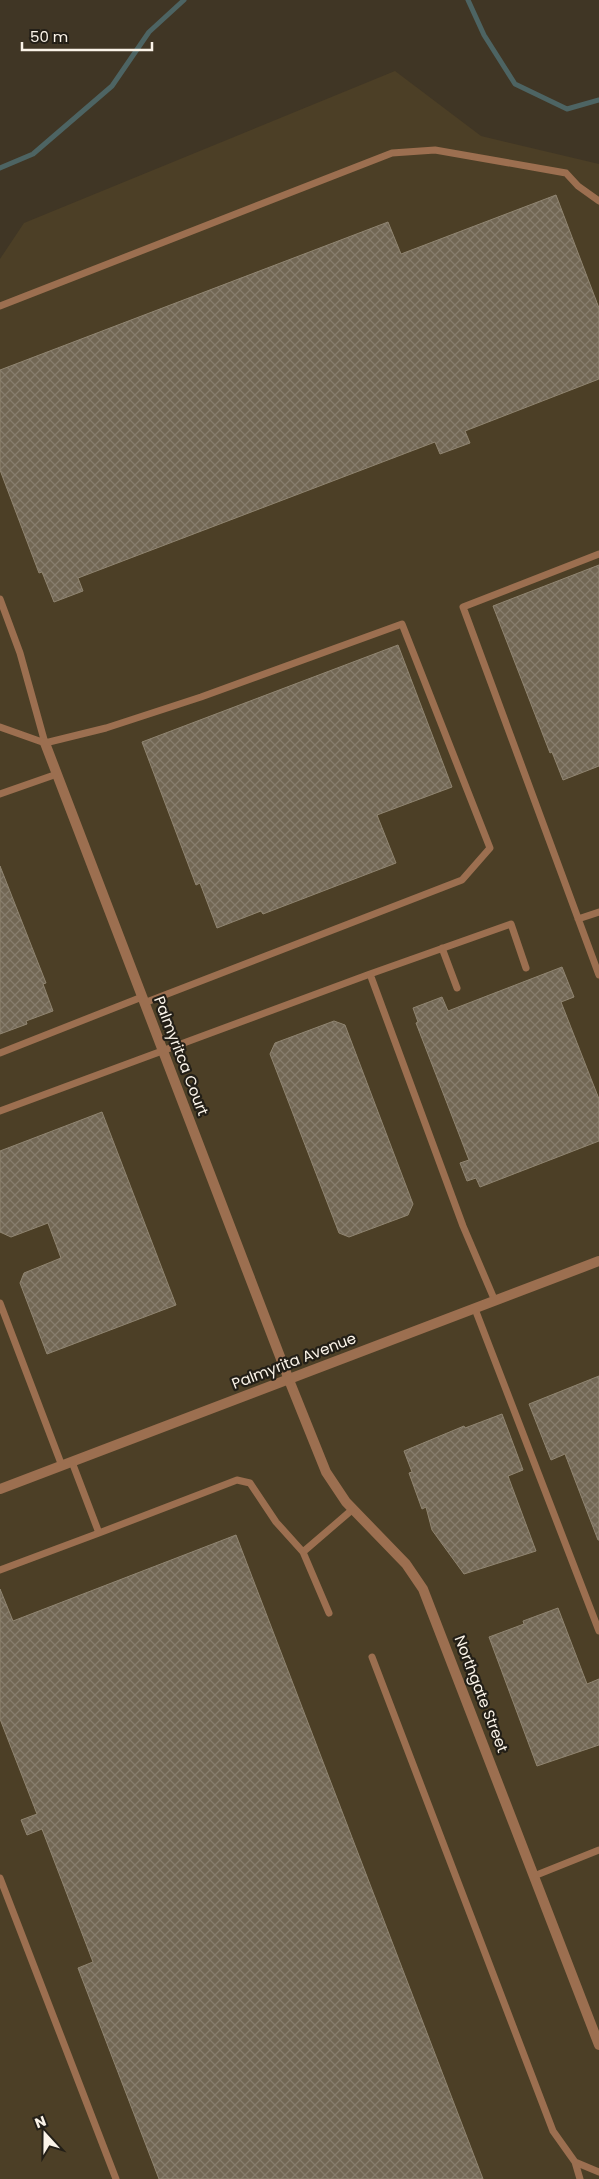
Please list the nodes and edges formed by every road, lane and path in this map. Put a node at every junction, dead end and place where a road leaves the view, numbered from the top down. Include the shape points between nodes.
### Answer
1 (599, 201) edge
2 (0, 306) edge
3 (599, 554) edge
4 (0, 599) edge
5 (0, 727) edge
6 (45, 743) junction
7 (57, 774) junction
8 (0, 794) edge
9 (599, 912) edge
10 (578, 919) junction
11 (442, 948) junction
12 (526, 968) dead end
13 (370, 974) junction
14 (599, 975) edge
15 (457, 988) dead end
16 (143, 1000) junction
17 (162, 1050) junction
18 (0, 1053) edge
19 (0, 1111) edge
20 (599, 1262) edge
21 (494, 1301) junction
22 (0, 1304) edge
23 (475, 1309) junction
24 (288, 1380) junction
25 (67, 1464) junction
26 (0, 1489) edge
27 (353, 1509) junction
28 (99, 1532) junction
29 (303, 1552) junction
30 (0, 1570) edge
31 (329, 1613) dead end
32 (599, 1631) edge
33 (372, 1657) dead end
34 (599, 1850) edge
35 (534, 1876) junction
36 (0, 1878) edge
37 (599, 2045) edge
38 (575, 2162) junction
39 (599, 2172) edge
40 (116, 2179) edge
41 (580, 2179) edge

1 - 2 lane via 566,173 435,150 392,154
3 - 10 lane via 463,606
4 - 6 lane via 20,653
5 - 6 lane
6 - 7 street, Palmyritca Court
6 - 16 lane via 106,728 201,697 402,624 490,848 462,880
7 - 8 lane
7 - 16 street, Palmyritca Court
9 - 10 lane
10 - 14 lane
11 - 12 lane via 511,924
11 - 13 lane
11 - 15 lane
13 - 17 lane
13 - 21 lane
16 - 17 street, Palmyritca Court
16 - 18 lane
17 - 19 lane
17 - 24 street, Palmyritca Court
20 - 21 street, Palmyrita Avenue
21 - 23 street, Palmyrita Avenue
22 - 25 lane
23 - 24 street, Palmyrita Avenue
23 - 32 lane
24 - 25 street, Palmyrita Avenue
24 - 27 street, Northgate Street via 326,1472
25 - 26 street, Palmyrita Avenue
25 - 28 lane
27 - 29 lane
27 - 35 street, Northgate Street via 406,1564 423,1589
28 - 29 lane via 237,1480 250,1482 276,1522
28 - 30 lane
29 - 31 lane
33 - 38 lane via 553,2131
34 - 35 lane
35 - 37 street, Northgate Street
36 - 40 lane
38 - 39 lane
38 - 41 lane

